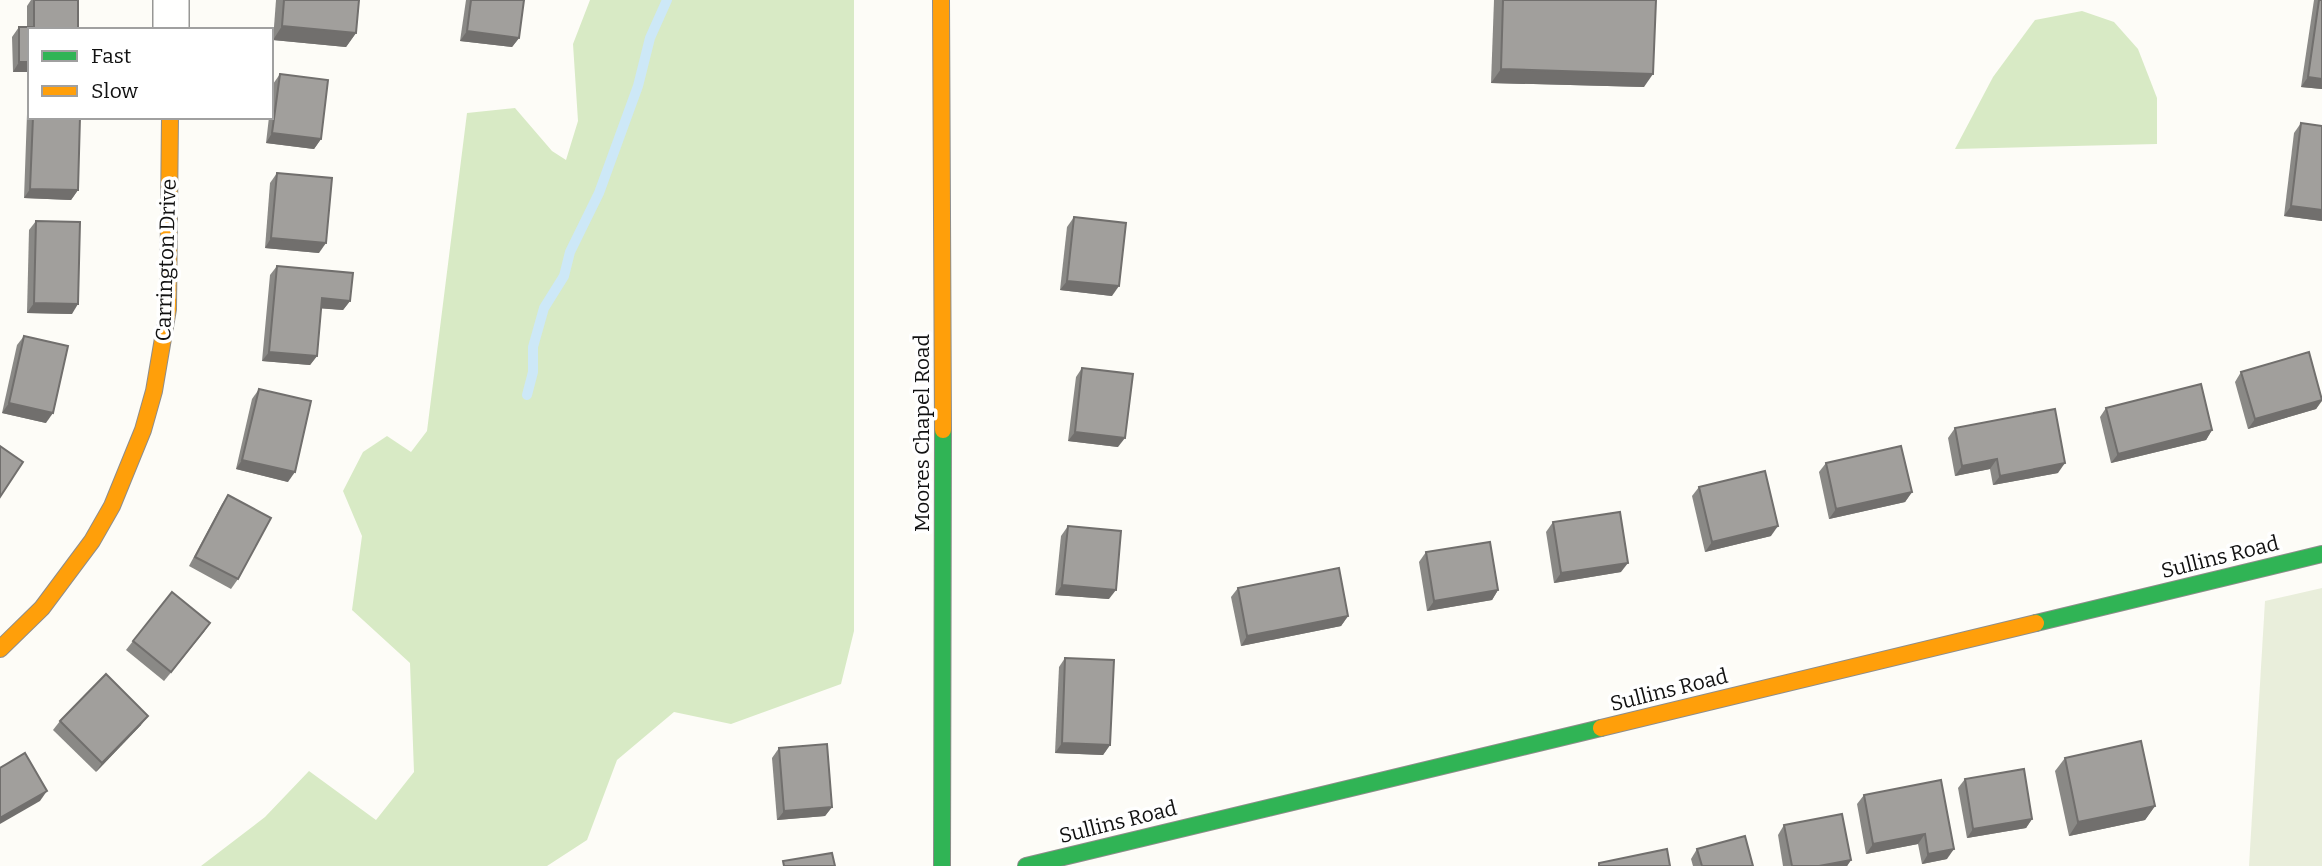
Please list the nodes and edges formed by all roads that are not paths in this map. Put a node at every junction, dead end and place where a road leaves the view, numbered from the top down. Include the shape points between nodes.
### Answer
1 (171, 0) edge
2 (941, 0) edge
3 (171, 28) edge
4 (170, 119) edge
5 (2322, 554) edge
6 (0, 649) edge
7 (942, 866) edge
8 (1026, 866) edge

1 - 3 street
2 - 7 street, Moores Chapel Road
4 - 6 street, Carrington Drive via 169,307 161,370 144,434 100,528 68,577
5 - 8 street, Sullins Road

